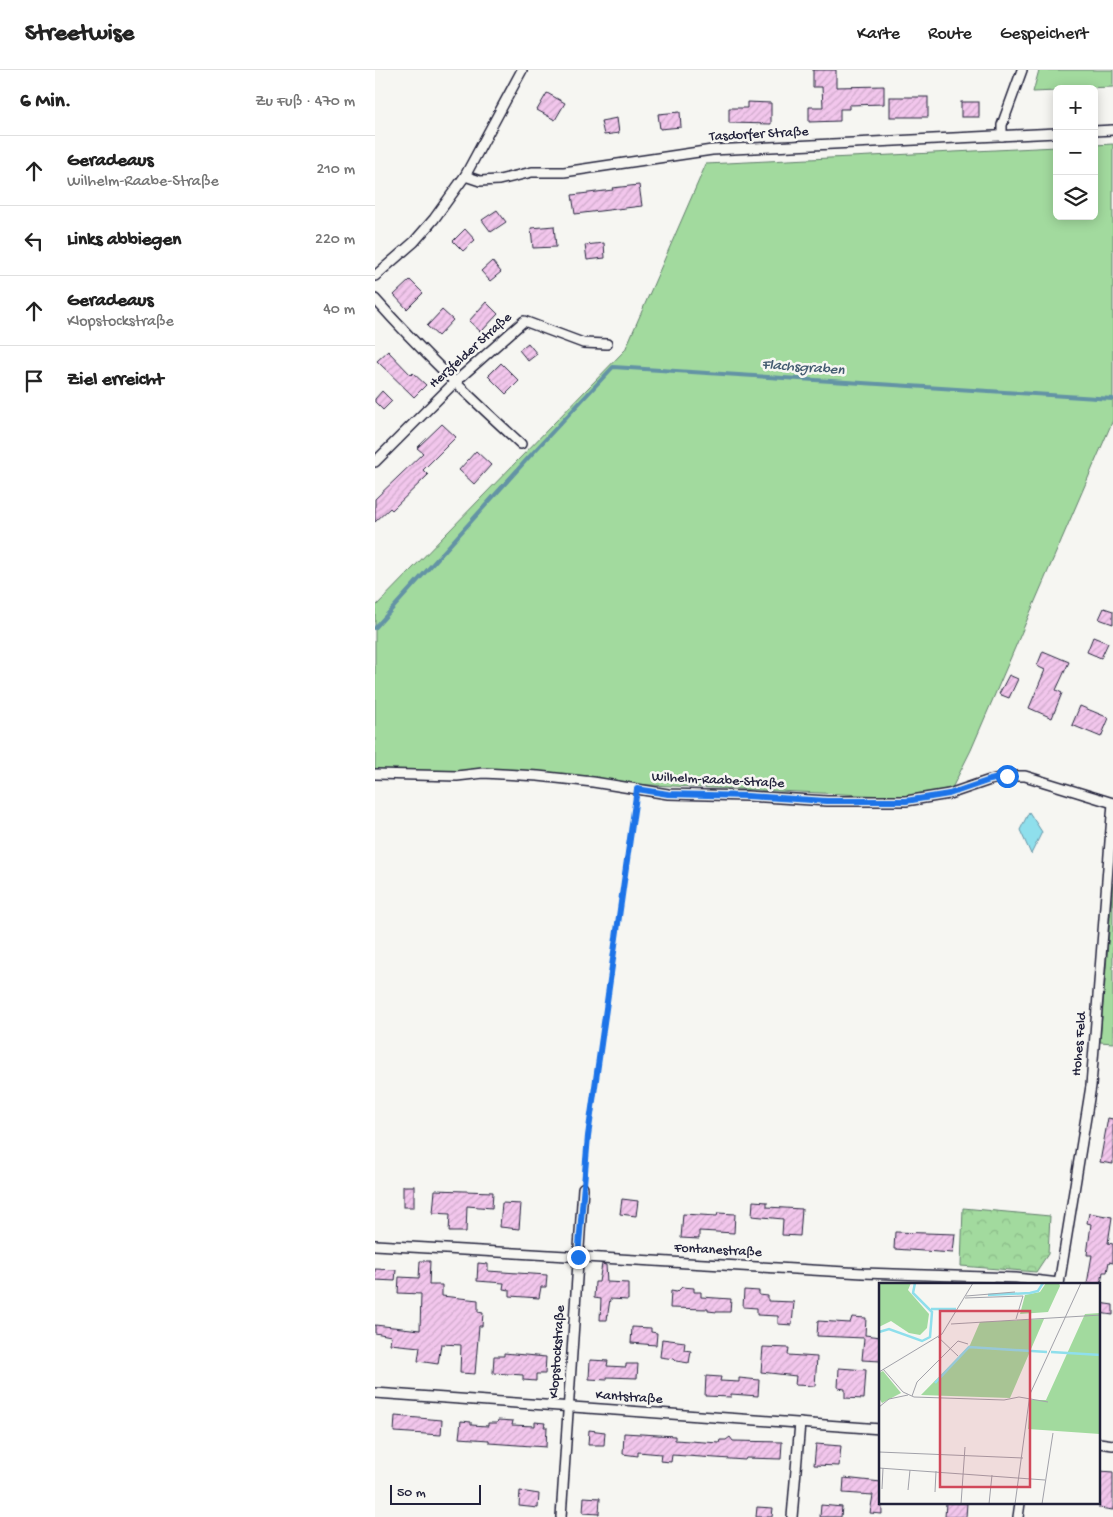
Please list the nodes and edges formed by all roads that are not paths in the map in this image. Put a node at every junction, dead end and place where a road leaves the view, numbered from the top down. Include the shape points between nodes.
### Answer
1 (523, 70) edge
2 (1022, 70) edge
3 (1113, 130) edge
4 (1098, 131) edge
5 (1053, 133) edge
6 (1002, 136) junction
7 (465, 176) junction
8 (375, 276) edge
9 (375, 299) edge
10 (607, 344) dead end
11 (454, 383) junction
12 (521, 444) dead end
13 (375, 462) edge
14 (375, 774) edge
15 (1113, 803) edge
16 (583, 1188) road end
17 (375, 1245) edge
18 (578, 1257) junction
19 (1052, 1283) edge
20 (1059, 1283) edge
21 (375, 1393) edge
22 (568, 1407) junction
23 (800, 1423) junction
24 (879, 1429) edge
25 (1020, 1504) edge
26 (561, 1517) edge
27 (792, 1517) edge
28 (1018, 1517) edge

1 - 7 street
2 - 6 street via 1002,125
3 - 4 street
5 - 6 street, Tasdorfer Straße
6 - 7 street, Tasdorfer Straße via 712,150 563,172 532,172 499,180 480,181
7 - 8 street via 434,219
9 - 11 street
10 - 11 street, Herzfelder Straße via 583,343 524,321
11 - 12 street
11 - 13 street, Herzfelder Straße
14 - 15 street, Wilhelm-Raabe-Straße via 538,776 668,794 827,801 906,801 949,794 1007,776 1025,776
15 - 20 street, Hohes Feld via 1091,1086
16 - 18 street, Klopstockstraße
17 - 18 street, Fontanestraße
18 - 19 street, Fontanestraße via 1016,1278
18 - 22 street, Klopstockstraße
21 - 22 street, Kantstraße
22 - 23 street, Kantstraße
22 - 26 street, Klopstockstraße
23 - 24 street, Kantstraße
23 - 27 street
25 - 28 street

